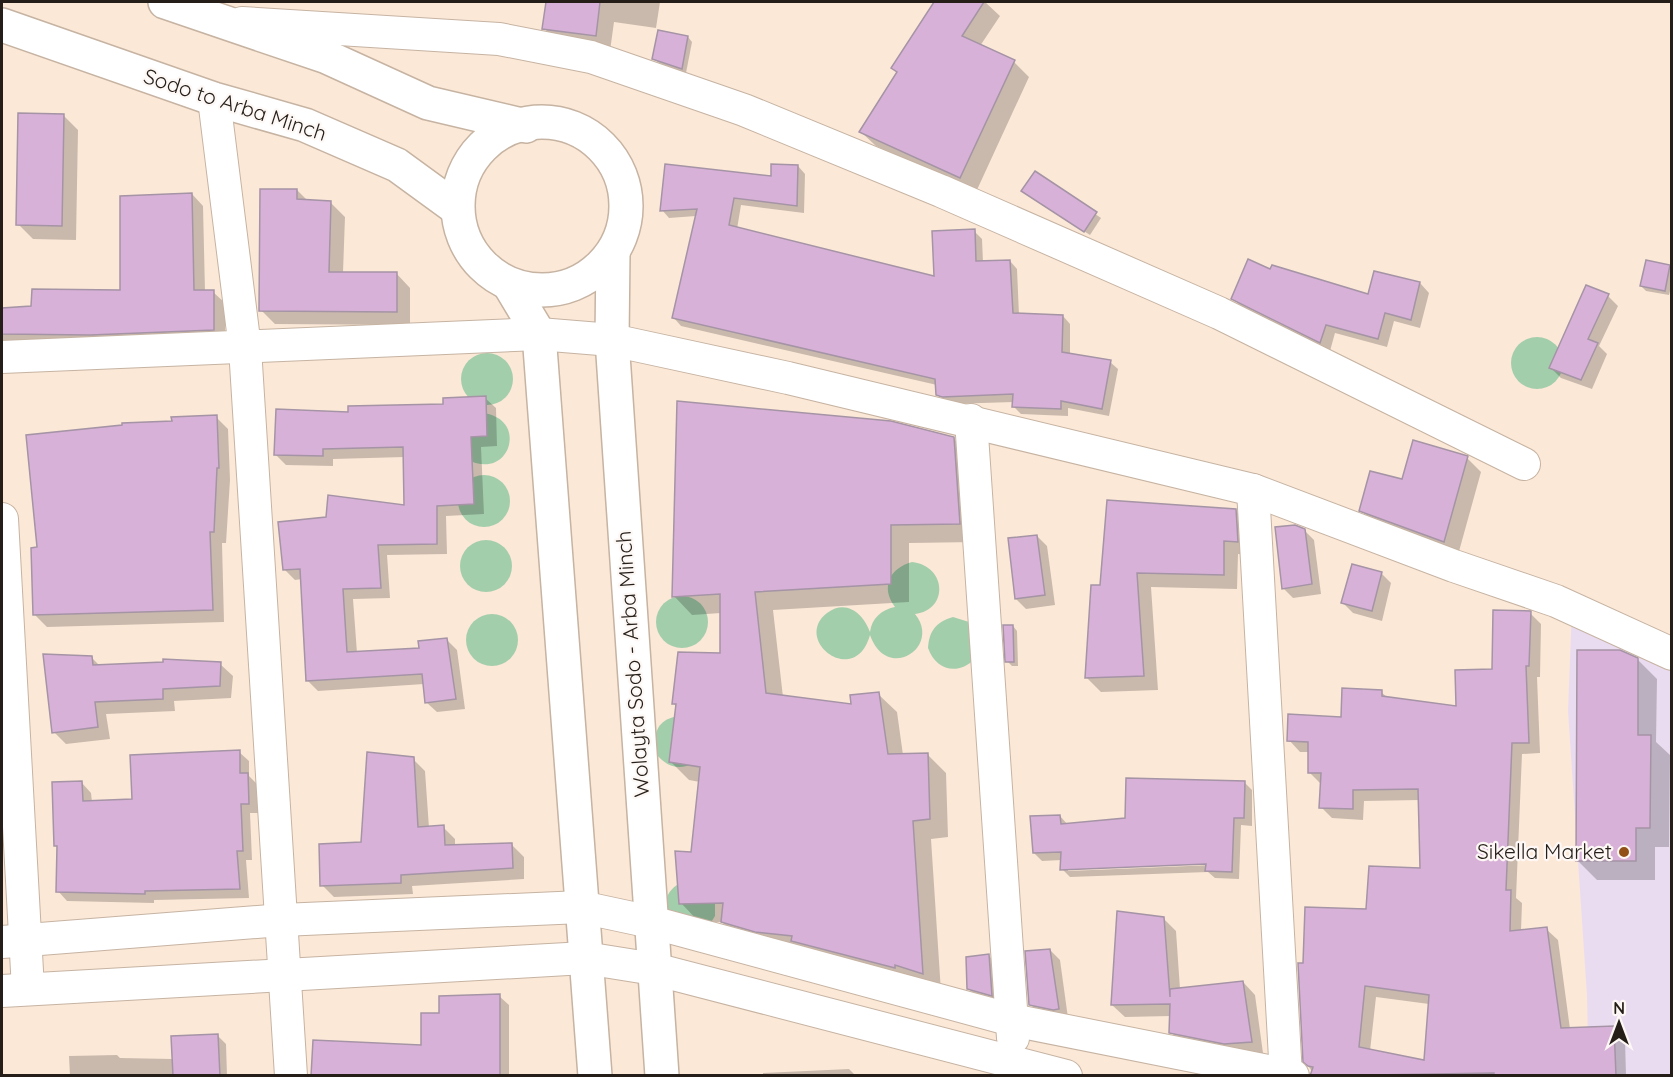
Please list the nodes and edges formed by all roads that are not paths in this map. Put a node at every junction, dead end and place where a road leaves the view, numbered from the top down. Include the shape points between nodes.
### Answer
1 (165, 2) edge
2 (223, 21) junction
3 (2, 26) edge
4 (214, 99) junction
5 (528, 126) junction
6 (456, 207) junction
7 (613, 253) junction
8 (509, 284) junction
9 (539, 334) junction
10 (612, 340) junction
11 (244, 348) junction
12 (2, 357) edge
13 (971, 420) junction
14 (1524, 464) dead end
15 (1253, 490) junction
16 (2, 519) edge
17 (1671, 654) edge
18 (581, 907) junction
19 (282, 920) junction
20 (651, 922) junction
21 (14, 941) edge
22 (585, 958) junction
23 (654, 969) junction
24 (284, 973) junction
25 (15, 990) edge
26 (1012, 1020) junction
27 (1015, 1070) edge
28 (1288, 1075) edge
29 (291, 1076) edge
30 (595, 1076) edge
31 (662, 1076) edge
32 (1066, 1076) edge

1 - 2 highway, Wolayta Sodo - Arba Minch
2 - 5 highway, Wolayta Sodo - Arba Minch via 327,57 428,103
2 - 14 street via 499,39 591,57 744,110 941,191 1219,313
3 - 4 highway, Sodo to Arba Minch
4 - 6 highway, Sodo to Arba Minch via 305,125 397,165
4 - 11 street
5 - 6 highway, Wolayta Sodo - Arba Minch via 495,136 474,155 461,180
5 - 7 highway, Wolayta Sodo - Arba Minch via 538,122 571,127 611,157 622,180 627,205 621,238
6 - 8 highway, Wolayta Sodo - Arba Minch via 466,245 492,275
7 - 8 highway, Wolayta Sodo - Arba Minch via 592,274 566,287 537,291
7 - 10 highway, Wolayta Sodo - Arba Minch
8 - 9 highway
9 - 10 street
9 - 11 street
9 - 18 highway
10 - 13 street
10 - 20 highway, Wolayta Sodo - Arba Minch
11 - 12 street
11 - 19 street
13 - 15 street
13 - 26 street
15 - 17 street via 1556,601
15 - 28 street
16 - 21 street
18 - 19 street
18 - 20 street
18 - 22 highway
19 - 21 street
19 - 24 street
20 - 23 highway, Wolayta Sodo - Arba Minch
20 - 26 street
21 - 25 street
22 - 23 street
22 - 24 street
22 - 30 highway
23 - 27 street
23 - 31 highway, Wolayta Sodo - Arba Minch
24 - 25 street
24 - 29 street
26 - 27 street
26 - 28 street
27 - 32 street

